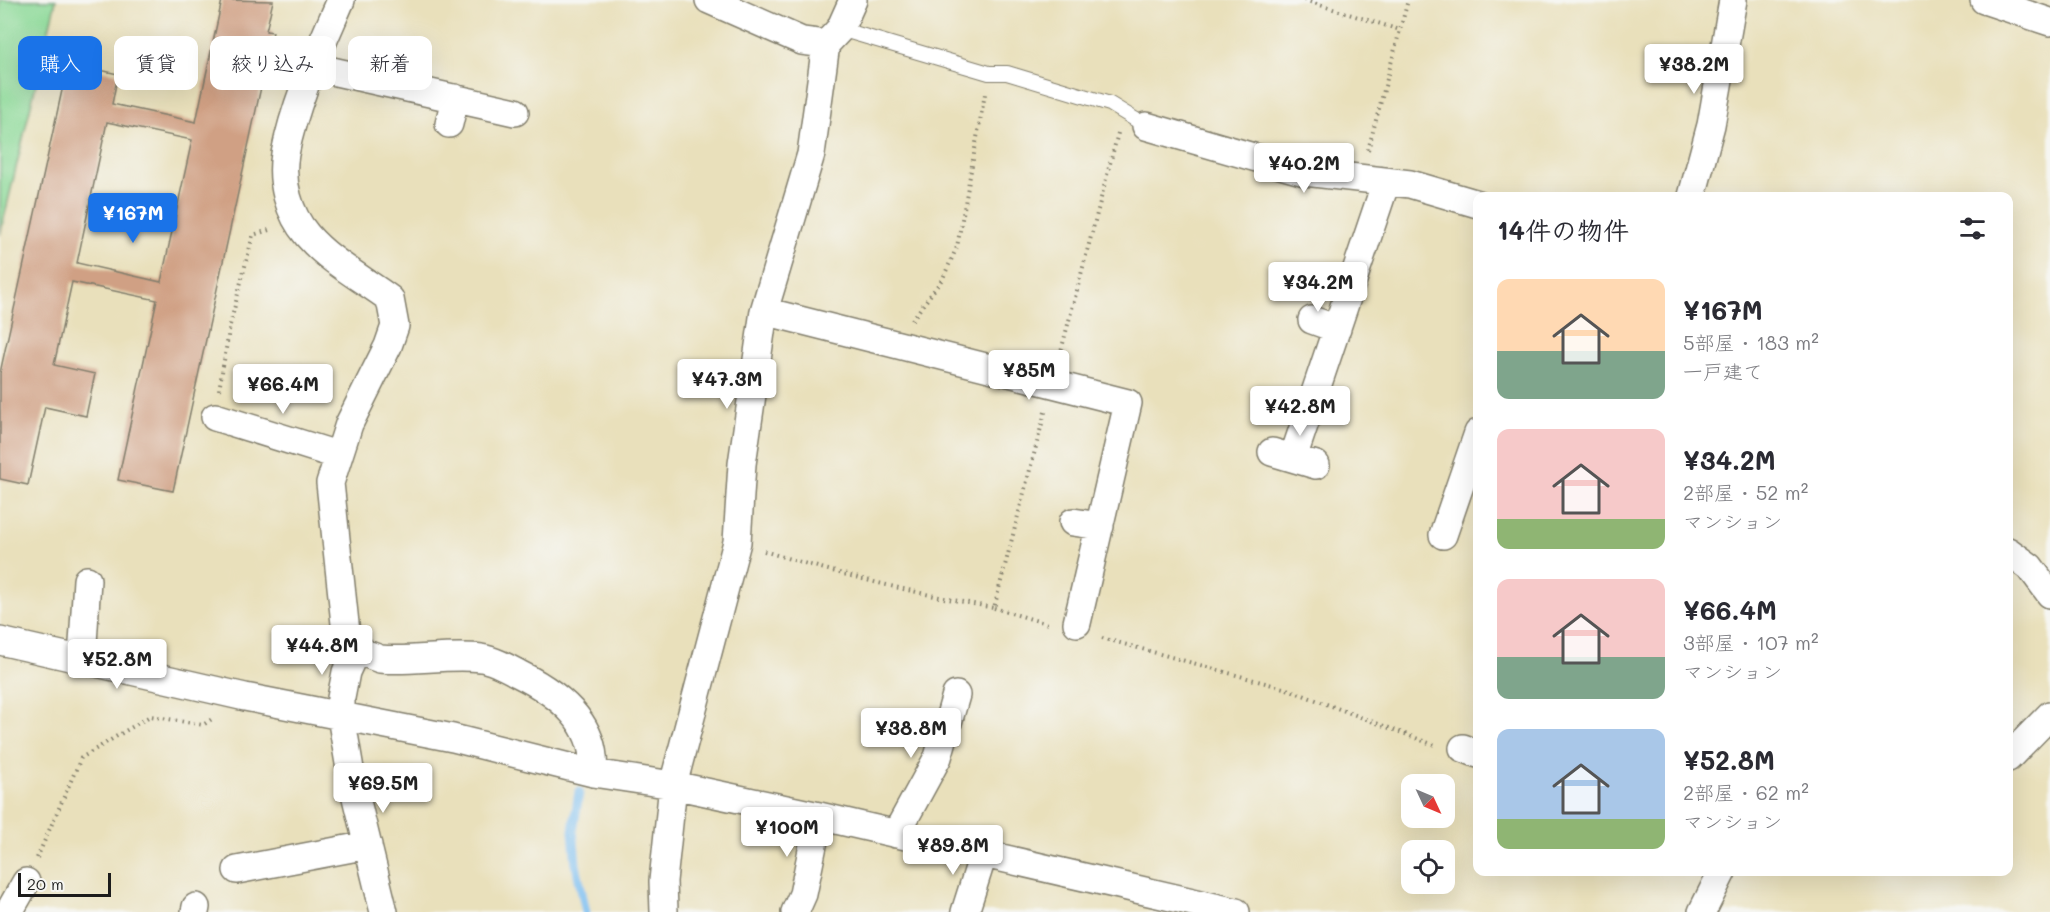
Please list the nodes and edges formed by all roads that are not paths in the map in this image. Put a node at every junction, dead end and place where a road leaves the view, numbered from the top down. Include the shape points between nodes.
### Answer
1 (341, 0) edge
2 (709, 0) edge
3 (853, 0) edge
4 (1733, 0) edge
5 (1984, 0) edge
6 (2050, 22) edge
7 (326, 36) edge
8 (833, 36) junction
9 (336, 73) edge
10 (306, 90) edge
11 (516, 112) dead end
12 (1146, 126) joint
13 (1376, 180) junction
14 (1693, 192) edge
15 (1473, 203) edge
16 (764, 311) junction
17 (215, 417) road end
18 (1473, 448) edge
19 (337, 455) junction
20 (1294, 458) dead end
21 (1073, 522) dead end
22 (1100, 526) junction
23 (1443, 535) dead end
24 (2013, 555) edge
25 (87, 580) dead end
26 (2050, 594) edge
27 (1087, 630) road end
28 (0, 640) edge
29 (357, 648) junction
30 (82, 659) junction
31 (956, 695) dead end
32 (2050, 715) edge
33 (341, 716) junction
34 (2013, 753) edge
35 (593, 773) junction
36 (673, 785) junction
37 (819, 816) junction
38 (896, 834) junction
39 (368, 845) junction
40 (983, 855) junction
41 (237, 870) dead end
42 (1720, 876) edge
43 (26, 882) road end
44 (1149, 903) edge
45 (9, 912) edge
46 (384, 912) edge
47 (664, 912) edge
48 (795, 912) edge
49 (965, 912) edge
50 (1236, 912) edge
51 (1702, 912) edge

1 - 7 street
2 - 8 street via 802,41
3 - 8 street
4 - 14 street via 1711,125
5 - 6 street
8 - 12 lane via 989,73 1007,73 1110,104
8 - 16 street via 811,154
9 - 11 street via 452,111
10 - 19 street via 285,155 284,180 290,208 307,235 390,299 395,326
12 - 13 street via 1305,172
13 - 15 street via 1410,184
13 - 20 street via 1324,325
16 - 22 street via 1128,403
16 - 36 street via 742,464 737,542
17 - 19 street
18 - 23 street
19 - 29 street via 330,483 331,514 346,633
21 - 22 street
22 - 27 street
24 - 26 street via 2030,567
25 - 30 street
28 - 30 street
29 - 33 street via 346,672
29 - 35 street via 380,659 482,658 529,678 576,714 589,735 595,759
30 - 33 street
31 - 38 street via 938,757
32 - 34 street
33 - 35 street via 453,738
33 - 39 street
35 - 36 street
36 - 37 street
36 - 47 street via 663,881
37 - 38 street
37 - 48 street via 803,894
38 - 40 street
39 - 41 street
39 - 46 street
40 - 44 street
40 - 49 street
42 - 51 street
43 - 45 street
44 - 50 street

